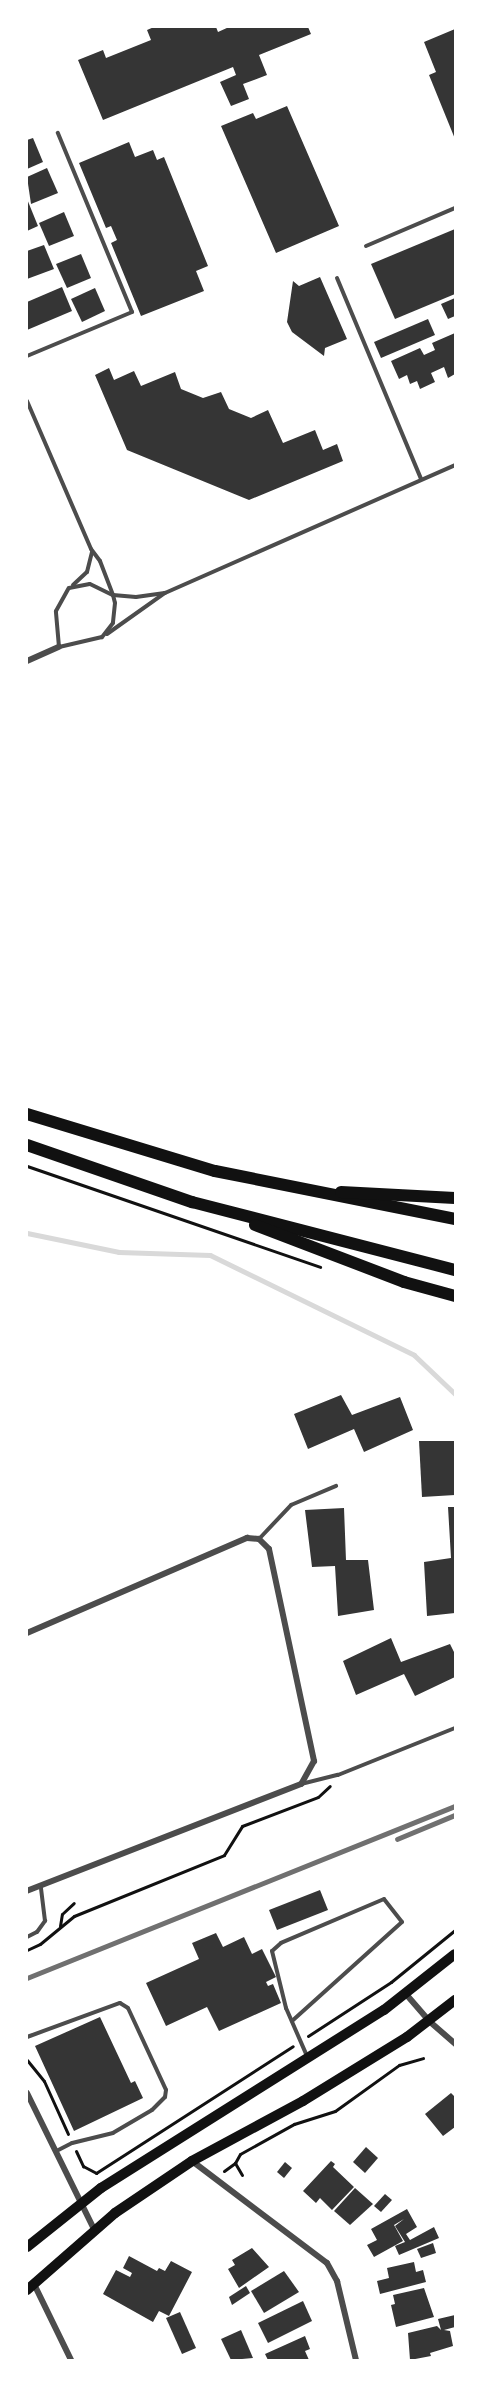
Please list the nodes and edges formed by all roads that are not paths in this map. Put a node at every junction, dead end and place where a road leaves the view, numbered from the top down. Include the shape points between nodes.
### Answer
1 (58, 133) dead end
2 (455, 208) edge
3 (366, 246) dead end
4 (337, 278) dead end
5 (27, 356) edge
6 (27, 401) edge
7 (455, 465) edge
8 (421, 479) junction
9 (92, 551) junction
10 (69, 588) junction
11 (165, 593) junction
12 (113, 595) junction
13 (102, 637) junction
14 (59, 648) junction
15 (27, 662) edge
16 (27, 1114) edge
17 (27, 1144) edge
18 (289, 1189) junction
19 (455, 1198) edge
20 (192, 1202) junction
21 (455, 1219) edge
22 (455, 1270) edge
23 (455, 1296) edge
24 (336, 1486) dead end
25 (259, 1539) junction
26 (27, 1633) edge
27 (455, 1728) edge
28 (301, 1784) junction
29 (41, 1886) junction
30 (27, 1891) edge
31 (27, 1937) edge
32 (455, 1954) edge
33 (405, 1993) junction
34 (455, 2000) edge
35 (292, 2021) junction
36 (429, 2021) junction
37 (27, 2037) edge
38 (455, 2044) edge
39 (308, 2057) junction
40 (27, 2093) edge
41 (54, 2152) junction
42 (192, 2161) junction
43 (79, 2203) junction
44 (94, 2229) junction
45 (27, 2247) edge
46 (29, 2283) edge
47 (71, 2360) edge
48 (356, 2360) edge

1 - 5 lane via 132,312
2 - 3 lane
4 - 8 lane
6 - 9 lane
7 - 8 lane
8 - 11 lane
9 - 10 lane via 87,572
9 - 12 lane
10 - 12 lane via 90,584
10 - 14 lane via 56,611
11 - 12 lane
11 - 13 lane
12 - 13 lane via 115,614
13 - 14 lane
14 - 15 street
16 - 18 highway via 215,1171
17 - 20 highway
18 - 19 highway
18 - 21 highway
20 - 22 highway
20 - 23 highway via 404,1282
24 - 25 lane via 291,1505
25 - 26 street via 247,1538
25 - 28 street via 269,1549 314,1754 312,1768
27 - 28 lane via 338,1775
28 - 29 street
29 - 30 street
29 - 31 lane via 45,1921
32 - 33 main road
33 - 36 street
33 - 39 main road
34 - 36 main road
35 - 35 lane via 271,1956 274,1948 384,1899 402,1922
35 - 39 lane
36 - 38 street
36 - 42 main road via 303,2101
37 - 41 lane via 120,2002 128,2008 165,2085 165,2097 152,2110 113,2133 72,2143
39 - 43 main road
40 - 41 street
41 - 43 street
42 - 44 main road
42 - 48 street via 327,2263 337,2281
43 - 44 street
43 - 45 main road
44 - 46 main road
46 - 47 street

